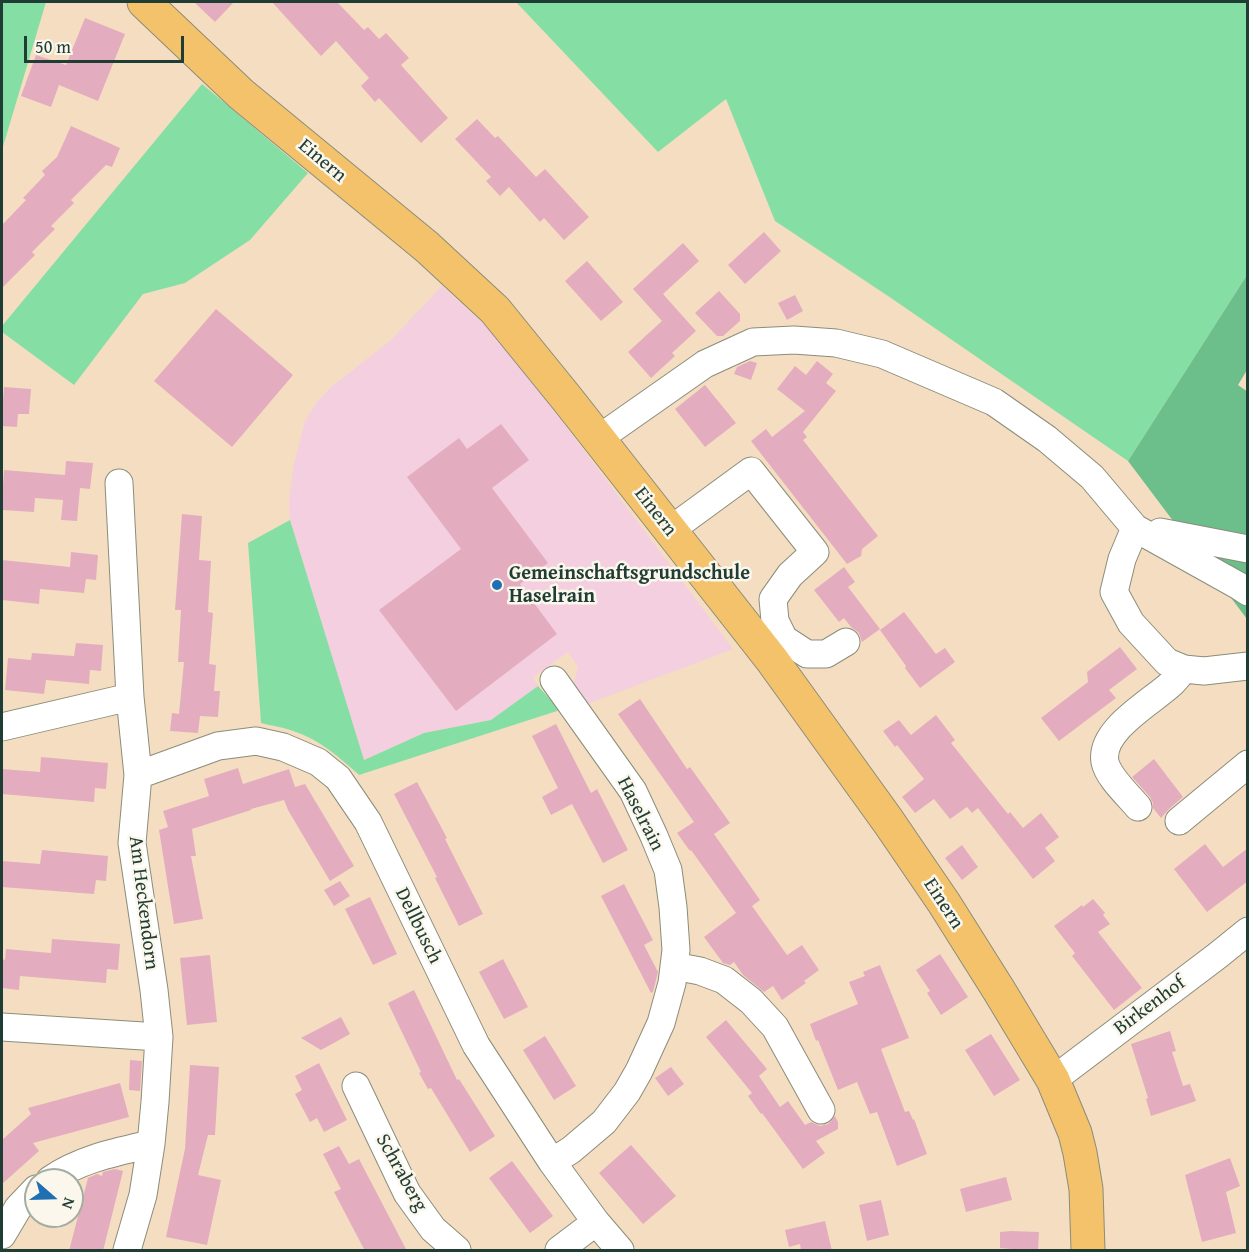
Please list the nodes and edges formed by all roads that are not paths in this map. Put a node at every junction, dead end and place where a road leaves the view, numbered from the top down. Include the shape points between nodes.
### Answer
1 (144, 2) edge
2 (598, 439) junction
3 (119, 483) dead end
4 (1135, 528) junction
5 (669, 531) junction
6 (1248, 549) edge
7 (1248, 592) edge
8 (846, 642) dead end
9 (1248, 666) edge
10 (1184, 669) junction
11 (554, 680) dead end
12 (130, 697) junction
13 (2, 726) edge
14 (1248, 764) edge
15 (138, 776) junction
16 (1138, 807) dead end
17 (1179, 820) dead end
18 (1248, 931) edge
19 (674, 966) junction
20 (2, 1027) edge
21 (159, 1037) junction
22 (1053, 1080) junction
23 (356, 1086) dead end
24 (821, 1110) dead end
25 (151, 1144) junction
26 (552, 1162) junction
27 (69, 1168) edge
28 (24, 1202) edge
29 (596, 1222) junction
30 (2, 1235) edge
31 (127, 1251) edge
32 (457, 1251) edge
33 (559, 1251) edge
34 (620, 1251) edge
35 (1088, 1251) edge

1 - 2 main road, Einern via 212,56 241,94 427,247 495,310
2 - 4 street via 705,363 753,342 836,343 882,354 994,402 1092,477
2 - 5 main road, Einern
3 - 12 street, Am Heckendorn
4 - 6 street
4 - 7 street
4 - 10 street via 1114,592 1131,623 1167,662
5 - 8 street via 751,471 815,552 790,575 773,599 774,621 784,639 807,654 826,654
5 - 22 main road, Einern via 772,660 888,821
9 - 10 street
10 - 16 street via 1120,726 1107,744 1105,761 1109,772
11 - 19 street, Haselrain via 633,791 668,870
12 - 13 street
12 - 15 street, Am Heckendorn
14 - 17 street
15 - 21 street, Am Heckendorn via 132,843
15 - 26 street, Dellbusch via 218,746 256,741 318,762 338,778 368,822 476,1045
18 - 22 street, Birkenhof
19 - 24 street via 724,980 751,1001 775,1027
19 - 26 street, Haselrain via 661,1023 627,1092 603,1122
20 - 21 street
21 - 25 street, Am Heckendorn
22 - 35 main road, Einern via 1080,1153 1086,1189
23 - 32 street, Schraberg via 408,1193 433,1229
25 - 27 street via 95,1157
25 - 31 street, Am Heckendorn via 143,1196
26 - 29 street, Dellbusch
28 - 30 street
29 - 33 street
29 - 34 street, Dellbusch

